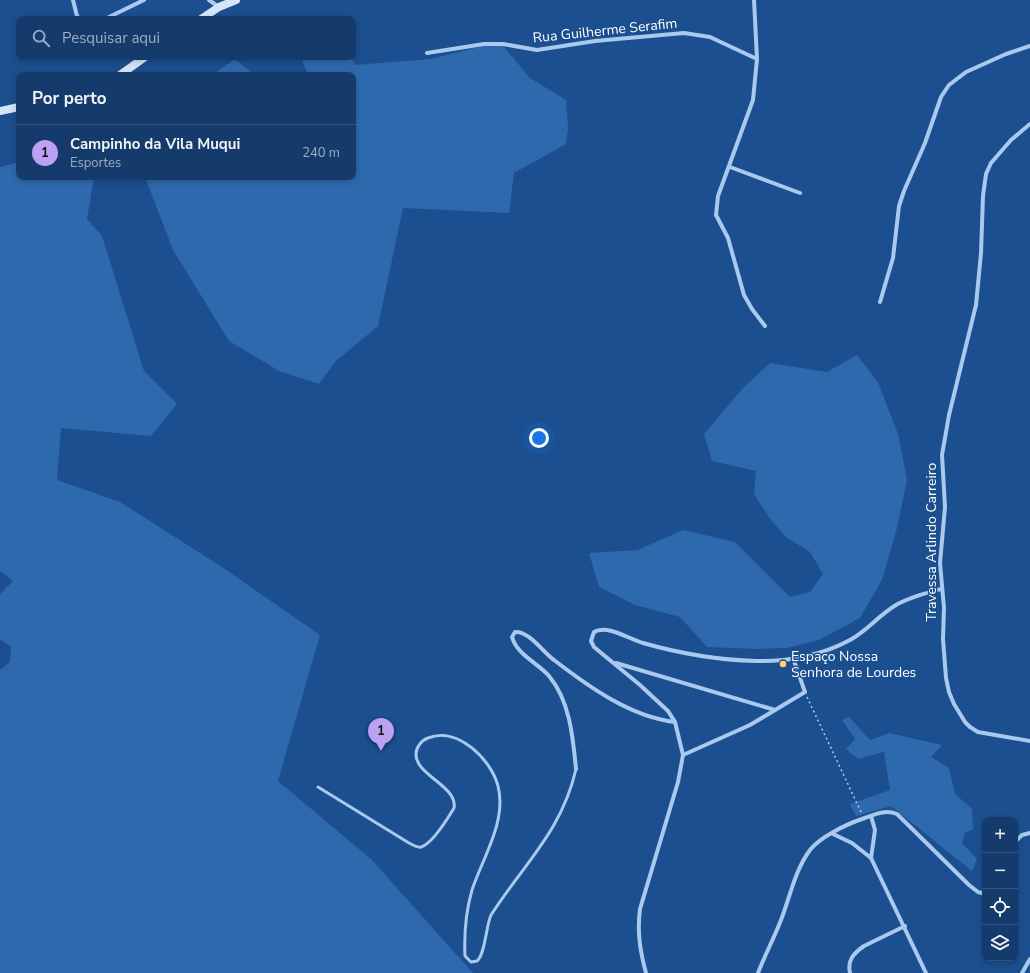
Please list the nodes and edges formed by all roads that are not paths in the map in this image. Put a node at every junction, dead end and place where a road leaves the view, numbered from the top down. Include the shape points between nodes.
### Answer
1 (73, 0) edge
2 (144, 0) edge
3 (209, 0) edge
4 (236, 0) edge
5 (754, 0) edge
6 (219, 7) junction
7 (77, 16) edge
8 (111, 16) edge
9 (206, 16) edge
10 (1030, 46) edge
11 (427, 53) dead end
12 (757, 59) junction
13 (141, 60) edge
14 (124, 72) edge
15 (16, 108) edge
16 (0, 111) edge
17 (1030, 124) edge
18 (730, 167) junction
19 (800, 193) dead end
20 (880, 302) dead end
21 (765, 326) dead end
22 (941, 590) junction
23 (793, 658) junction
24 (613, 663) junction
25 (775, 710) junction
26 (675, 722) junction
27 (1030, 741) edge
28 (683, 755) junction
29 (576, 769) joint
30 (318, 787) dead end
31 (871, 816) junction
32 (1030, 833) edge
33 (833, 834) junction
34 (1018, 839) edge
35 (871, 858) junction
36 (982, 892) edge
37 (905, 926) junction
38 (1030, 959) edge
39 (646, 973) edge
40 (758, 973) edge
41 (850, 973) edge
42 (926, 973) edge
43 (1022, 973) edge

1 - 7 street
2 - 8 street
3 - 6 street
4 - 6 main road
5 - 12 street
6 - 9 main road
10 - 20 street via 966,72 949,85 941,97 904,191 898,212 893,258
11 - 12 street, Rua Guilherme Serafim via 484,44 504,44 537,50 595,40 684,34 717,40
12 - 18 street via 753,100
13 - 14 main road
15 - 16 main road
17 - 22 street, Travessa Arlindo Carreiro via 1011,140 991,163 986,174 976,305 948,415 942,455 945,507 940,559
18 - 19 street
18 - 21 street via 718,196 716,215 728,238 744,295
22 - 23 street via 910,598 895,606 851,640 830,649
22 - 27 street, Travessa Arlindo Carreiro via 946,678 949,692 959,713 970,727 978,732
23 - 24 street via 757,661 692,654 643,643 603,629 598,630 592,635 592,644
23 - 25 street via 805,692
24 - 25 street
24 - 26 street via 658,701
25 - 28 street
26 - 28 street
26 - 29 street via 659,720 608,698 553,660 524,634 516,632 512,637 516,645 544,670 561,696 573,740
28 - 39 street via 678,782 640,909 639,948
29 - 30 lane via 571,791 556,821 533,858 491,915 482,955 477,961 471,962 466,956 466,921 472,891 499,819 500,799 498,785 477,752 453,737 441,735 426,738 420,743 416,754 421,766 447,791 455,804 438,831 419,847
31 - 33 street via 857,820
31 - 35 street via 875,830
31 - 36 street via 889,811 897,814 969,885
32 - 34 street
33 - 35 street via 852,843
33 - 40 street via 811,849 802,862
35 - 37 street
37 - 41 street via 858,950 848,965
37 - 42 street
38 - 43 street

